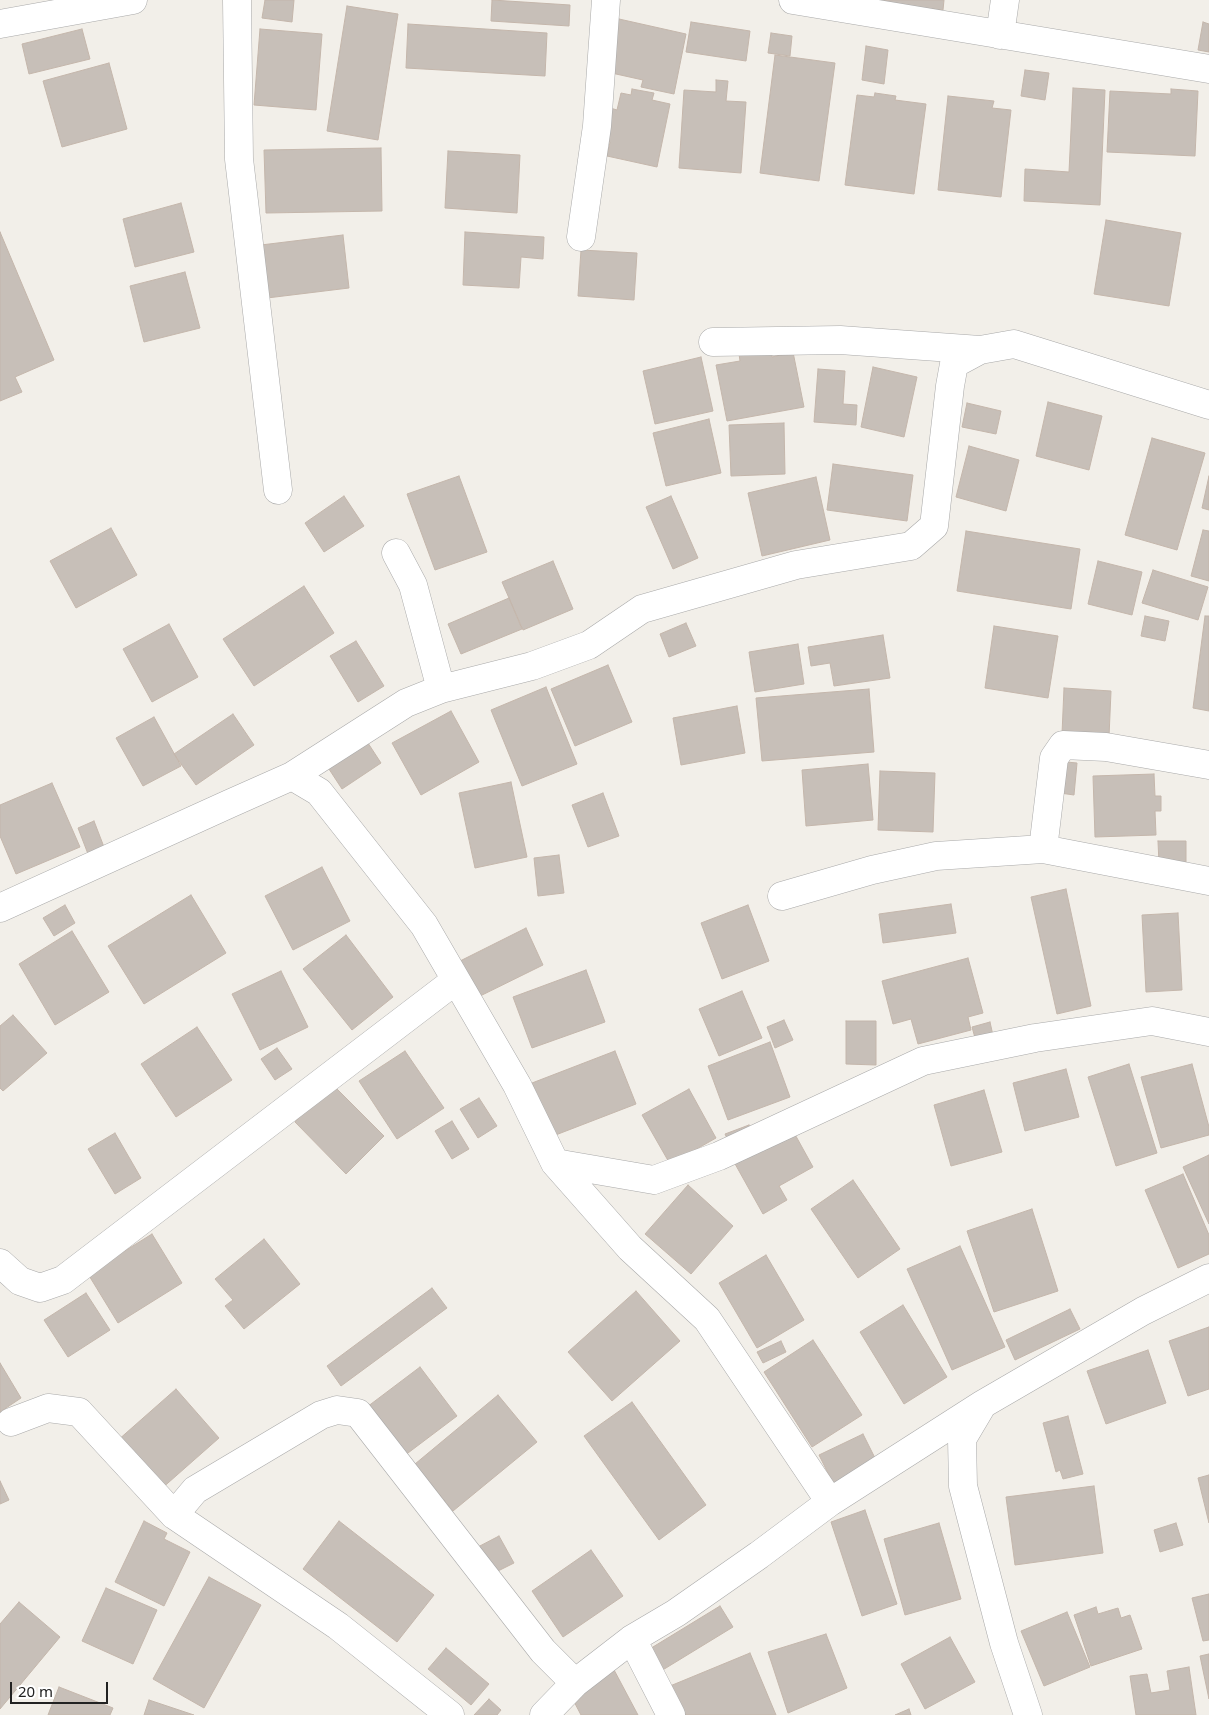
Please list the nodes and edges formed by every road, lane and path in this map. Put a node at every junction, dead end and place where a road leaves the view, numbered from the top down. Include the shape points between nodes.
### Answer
1 (133, 0) edge
2 (237, 0) edge
3 (606, 0) edge
4 (793, 0) edge
5 (1004, 0) edge
6 (0, 24) edge
7 (1000, 35) junction
8 (1209, 69) edge
9 (581, 237) dead end
10 (713, 342) dead end
11 (980, 350) junction
12 (1209, 405) edge
13 (278, 490) dead end
14 (396, 553) dead end
15 (441, 689) junction
16 (1209, 765) edge
17 (292, 776) junction
18 (1043, 849) junction
19 (1209, 881) edge
20 (782, 896) dead end
21 (0, 908) edge
22 (456, 980) junction
23 (1209, 1032) edge
24 (555, 1163) junction
25 (0, 1263) edge
26 (1209, 1278) edge
27 (983, 1404) junction
28 (11, 1422) dead end
29 (830, 1502) junction
30 (174, 1515) junction
31 (632, 1639) junction
32 (575, 1683) junction
33 (450, 1715) edge
34 (544, 1715) edge
35 (671, 1715) edge
36 (1028, 1715) edge

1 - 6 street
2 - 13 street via 239,159
3 - 9 street via 597,126
4 - 7 street
5 - 7 street
7 - 8 street
10 - 11 street via 840,340
11 - 12 street via 1014,344
11 - 15 street via 954,364 934,526 911,546 796,565 642,610 589,644 532,666
14 - 15 street via 413,586
15 - 17 street via 406,703
16 - 18 street via 1106,747 1063,746 1054,758
17 - 21 street
17 - 22 street via 319,792 424,926
18 - 19 street
18 - 20 street via 936,856 872,870
22 - 24 street via 517,1085
22 - 25 street via 63,1280 40,1288 20,1281
23 - 24 street via 1152,1021 1035,1038 923,1061 719,1156 654,1180
24 - 29 street via 630,1248 707,1319
26 - 27 street via 1143,1310
27 - 29 street
27 - 36 street via 962,1439 963,1486 1004,1643
28 - 30 street via 48,1408 79,1412
29 - 31 street via 683,1608
30 - 32 street via 194,1490 321,1415 337,1410 358,1413 543,1651
30 - 33 street via 338,1626
31 - 32 street
31 - 35 street
32 - 34 street

